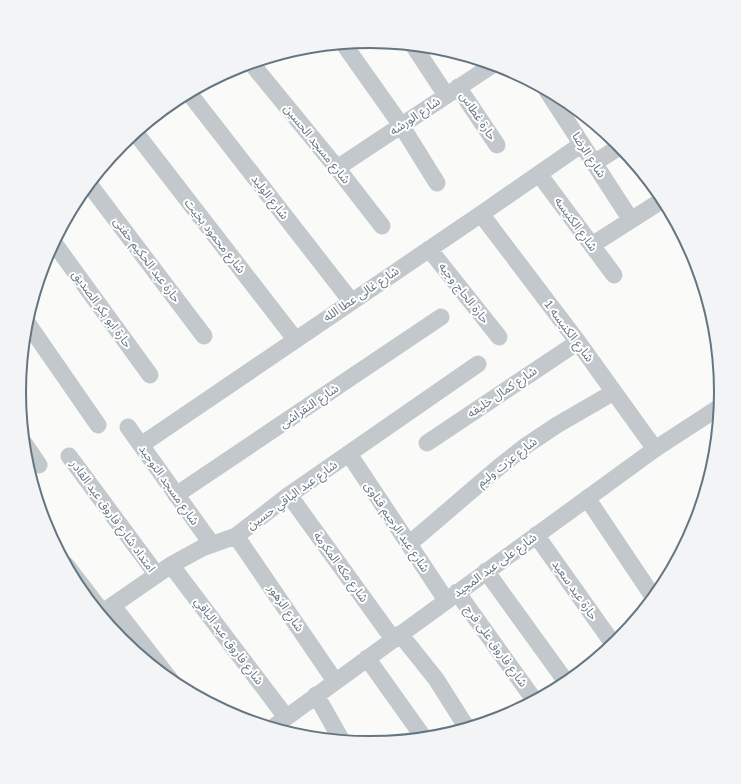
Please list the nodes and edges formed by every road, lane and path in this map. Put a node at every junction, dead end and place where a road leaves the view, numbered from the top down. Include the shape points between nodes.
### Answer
1 (347, 48) edge
2 (418, 50) edge
3 (255, 68) edge
4 (487, 68) edge
5 (452, 91) junction
6 (193, 97) edge
7 (554, 101) edge
8 (400, 126) junction
9 (139, 137) edge
10 (582, 144) junction
11 (497, 145) dead end
12 (615, 150) edge
13 (594, 163) junction
14 (337, 168) junction
15 (539, 174) junction
16 (437, 183) dead end
17 (92, 189) edge
18 (658, 203) edge
19 (481, 214) junction
20 (631, 220) junction
21 (382, 226) dead end
22 (592, 246) junction
23 (58, 248) edge
24 (429, 249) junction
25 (614, 275) dead end
26 (351, 301) junction
27 (441, 317) dead end
28 (32, 330) edge
29 (204, 336) dead end
30 (499, 337) dead end
31 (295, 339) junction
32 (578, 342) junction
33 (478, 364) dead end
34 (150, 375) dead end
35 (614, 392) junction
36 (714, 410) edge
37 (98, 425) dead end
38 (128, 427) dead end
39 (427, 442) dead end
40 (141, 445) junction
41 (655, 449) junction
42 (349, 454) junction
43 (32, 455) edge
44 (69, 456) dead end
45 (39, 465) dead end
46 (176, 495) junction
47 (290, 495) junction
48 (587, 498) junction
49 (536, 535) junction
50 (236, 536) junction
51 (211, 543) junction
52 (409, 544) junction
53 (171, 565) junction
54 (486, 571) junction
55 (157, 575) junction
56 (650, 593) edge
57 (452, 596) junction
58 (95, 600) edge
59 (105, 611) edge
60 (397, 636) junction
61 (610, 640) edge
62 (141, 649) edge
63 (366, 658) junction
64 (563, 677) edge
65 (335, 681) junction
66 (316, 695) junction
67 (531, 696) edge
68 (286, 717) junction
69 (277, 724) edge
70 (464, 724) edge
71 (420, 733) edge
72 (339, 735) edge

1 - 8 street
2 - 5 street, حارة غطاس
3 - 14 street, شارع مسجد الحسين
4 - 5 street, شارع الورشه
5 - 8 street, شارع الورشه
5 - 11 street, حارة غطاس
6 - 26 street, شارع الوليد
7 - 10 street, شارع الرضا
8 - 14 street, شارع الورشه
8 - 16 street
9 - 31 street, شارع محمود بخيت
10 - 13 street, شارع الرضا
10 - 15 street, شارع غالى عطا الله
12 - 13 street
13 - 20 street, شارع الرضا
14 - 21 street, شارع مسجد الحسين
15 - 19 street, شارع غالى عطا الله
15 - 22 street, شارع الكنيسه
17 - 29 street, حارة عبد الحكيم حفنى
18 - 20 street
19 - 24 street, شارع غالى عطا الله
19 - 32 street, شارع الكنيسه 1
20 - 22 street
22 - 25 street, شارع الكنيسه
23 - 34 street, حارة ابو بكر الصديق
24 - 26 street, شارع غالى عطا الله
24 - 30 street, حارة الحاج وجيه
26 - 31 street, شارع غالى عطا الله
27 - 46 street, شارع النقراشى
28 - 37 street
31 - 40 street, شارع غالى عطا الله
32 - 35 street, شارع الكنيسه 1
32 - 39 street, شارع كمال خليفه
33 - 42 street, شارع عبد الباقي حسين
35 - 41 street, شارع الكنيسه 1
35 - 52 street, شارع عزت وليم via 527,445
36 - 41 street, شارع على عبد المجيد
38 - 40 street, شارع مسجد التوحيد
40 - 46 street, شارع مسجد التوحيد
41 - 48 street, شارع على عبد المجيد
42 - 47 street, شارع عبد الباقي حسين
42 - 52 street, شارع عبد الرحيم قناوى
43 - 45 street
44 - 55 street, امتداد شارع فاروق عبد القادر
46 - 51 street, شارع مسجد التوحيد
47 - 50 street, شارع عبد الباقي حسين
47 - 60 street, شارع مكه المكرمة
48 - 49 street, شارع على عبد المجيد
48 - 56 street
49 - 54 street, شارع على عبد المجيد
49 - 61 street, حارة عيد سعيد
50 - 51 street, شارع عبد الباقي حسين
50 - 65 street, شارع الزهور
51 - 53 street, شارع عبد الباقي حسين
52 - 57 street, شارع عبد الرحيم قناوى
53 - 55 street, شارع عبد الباقي حسين
53 - 68 street, شارع فاروق عبد الباقي
54 - 57 street, شارع على عبد المجيد
54 - 64 street
55 - 59 street, شارع عبد الباقي حسين
57 - 60 street, شارع على عبد المجيد
57 - 67 street, شارع فاروق على فرج
58 - 59 street
59 - 62 street
60 - 63 street, شارع على عبد المجيد
60 - 70 street, شارع مكه المكرمة via 436,679
63 - 65 street, شارع على عبد المجيد
63 - 71 street
65 - 66 street, شارع على عبد المجيد
66 - 68 street, شارع على عبد المجيد
66 - 72 street
68 - 69 street, شارع على عبد المجيد

